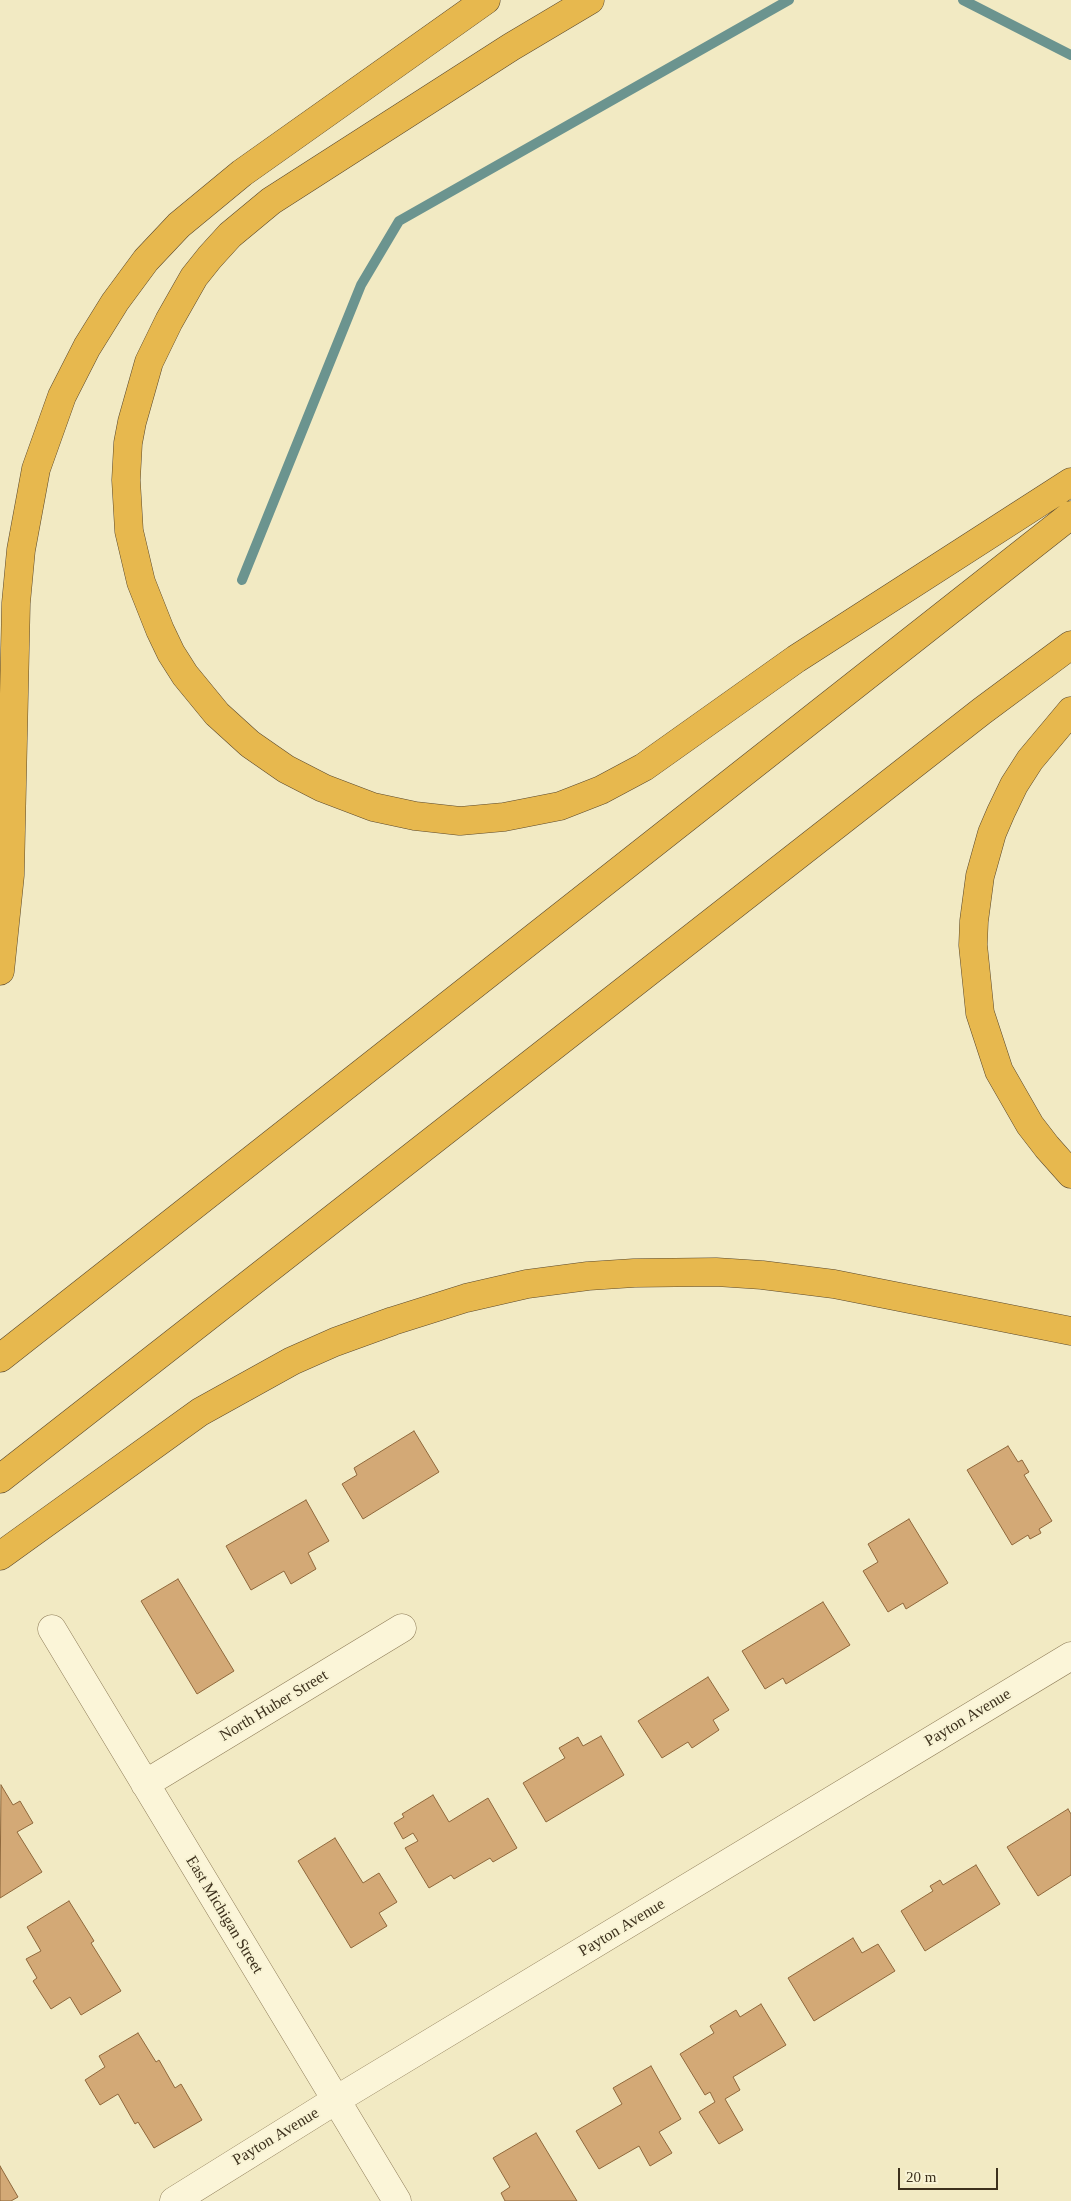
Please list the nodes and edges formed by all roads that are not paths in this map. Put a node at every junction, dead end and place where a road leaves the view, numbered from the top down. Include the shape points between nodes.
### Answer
1 (486, 0) edge
2 (590, 0) edge
3 (1071, 482) edge
4 (1071, 515) edge
5 (1071, 645) edge
6 (1071, 711) edge
7 (0, 971) edge
8 (1071, 1174) edge
9 (1071, 1330) edge
10 (0, 1358) edge
11 (0, 1479) edge
12 (0, 1556) edge
13 (402, 1628) dead end
14 (52, 1629) dead end
15 (1071, 1656) edge
16 (145, 1784) junction
17 (336, 2100) junction
18 (174, 2201) edge
19 (397, 2201) edge

1 - 7 highway via 242,173 179,225 146,260 115,302 62,396 36,469 21,550 16,603 10,875
2 - 3 highway via 271,200 230,235 180,299 149,362 137,402 128,443 126,505 130,539 149,605 171,653 217,714 250,744 304,779 373,807 460,821 504,817 560,806 623,780 644,767 796,659
4 - 10 highway
5 - 11 highway via 982,711
6 - 8 highway via 1030,760 1000,812 980,876 973,945 980,1013 999,1071 1030,1125
9 - 12 highway via 834,1284 753,1274 634,1273 512,1287 385,1324 284,1365 200,1412
13 - 16 street, North Huber Street
14 - 16 street, East Michigan Street
15 - 17 street, Payton Avenue
16 - 17 street, East Michigan Street
17 - 18 street, Payton Avenue
17 - 19 street, East Michigan Street

